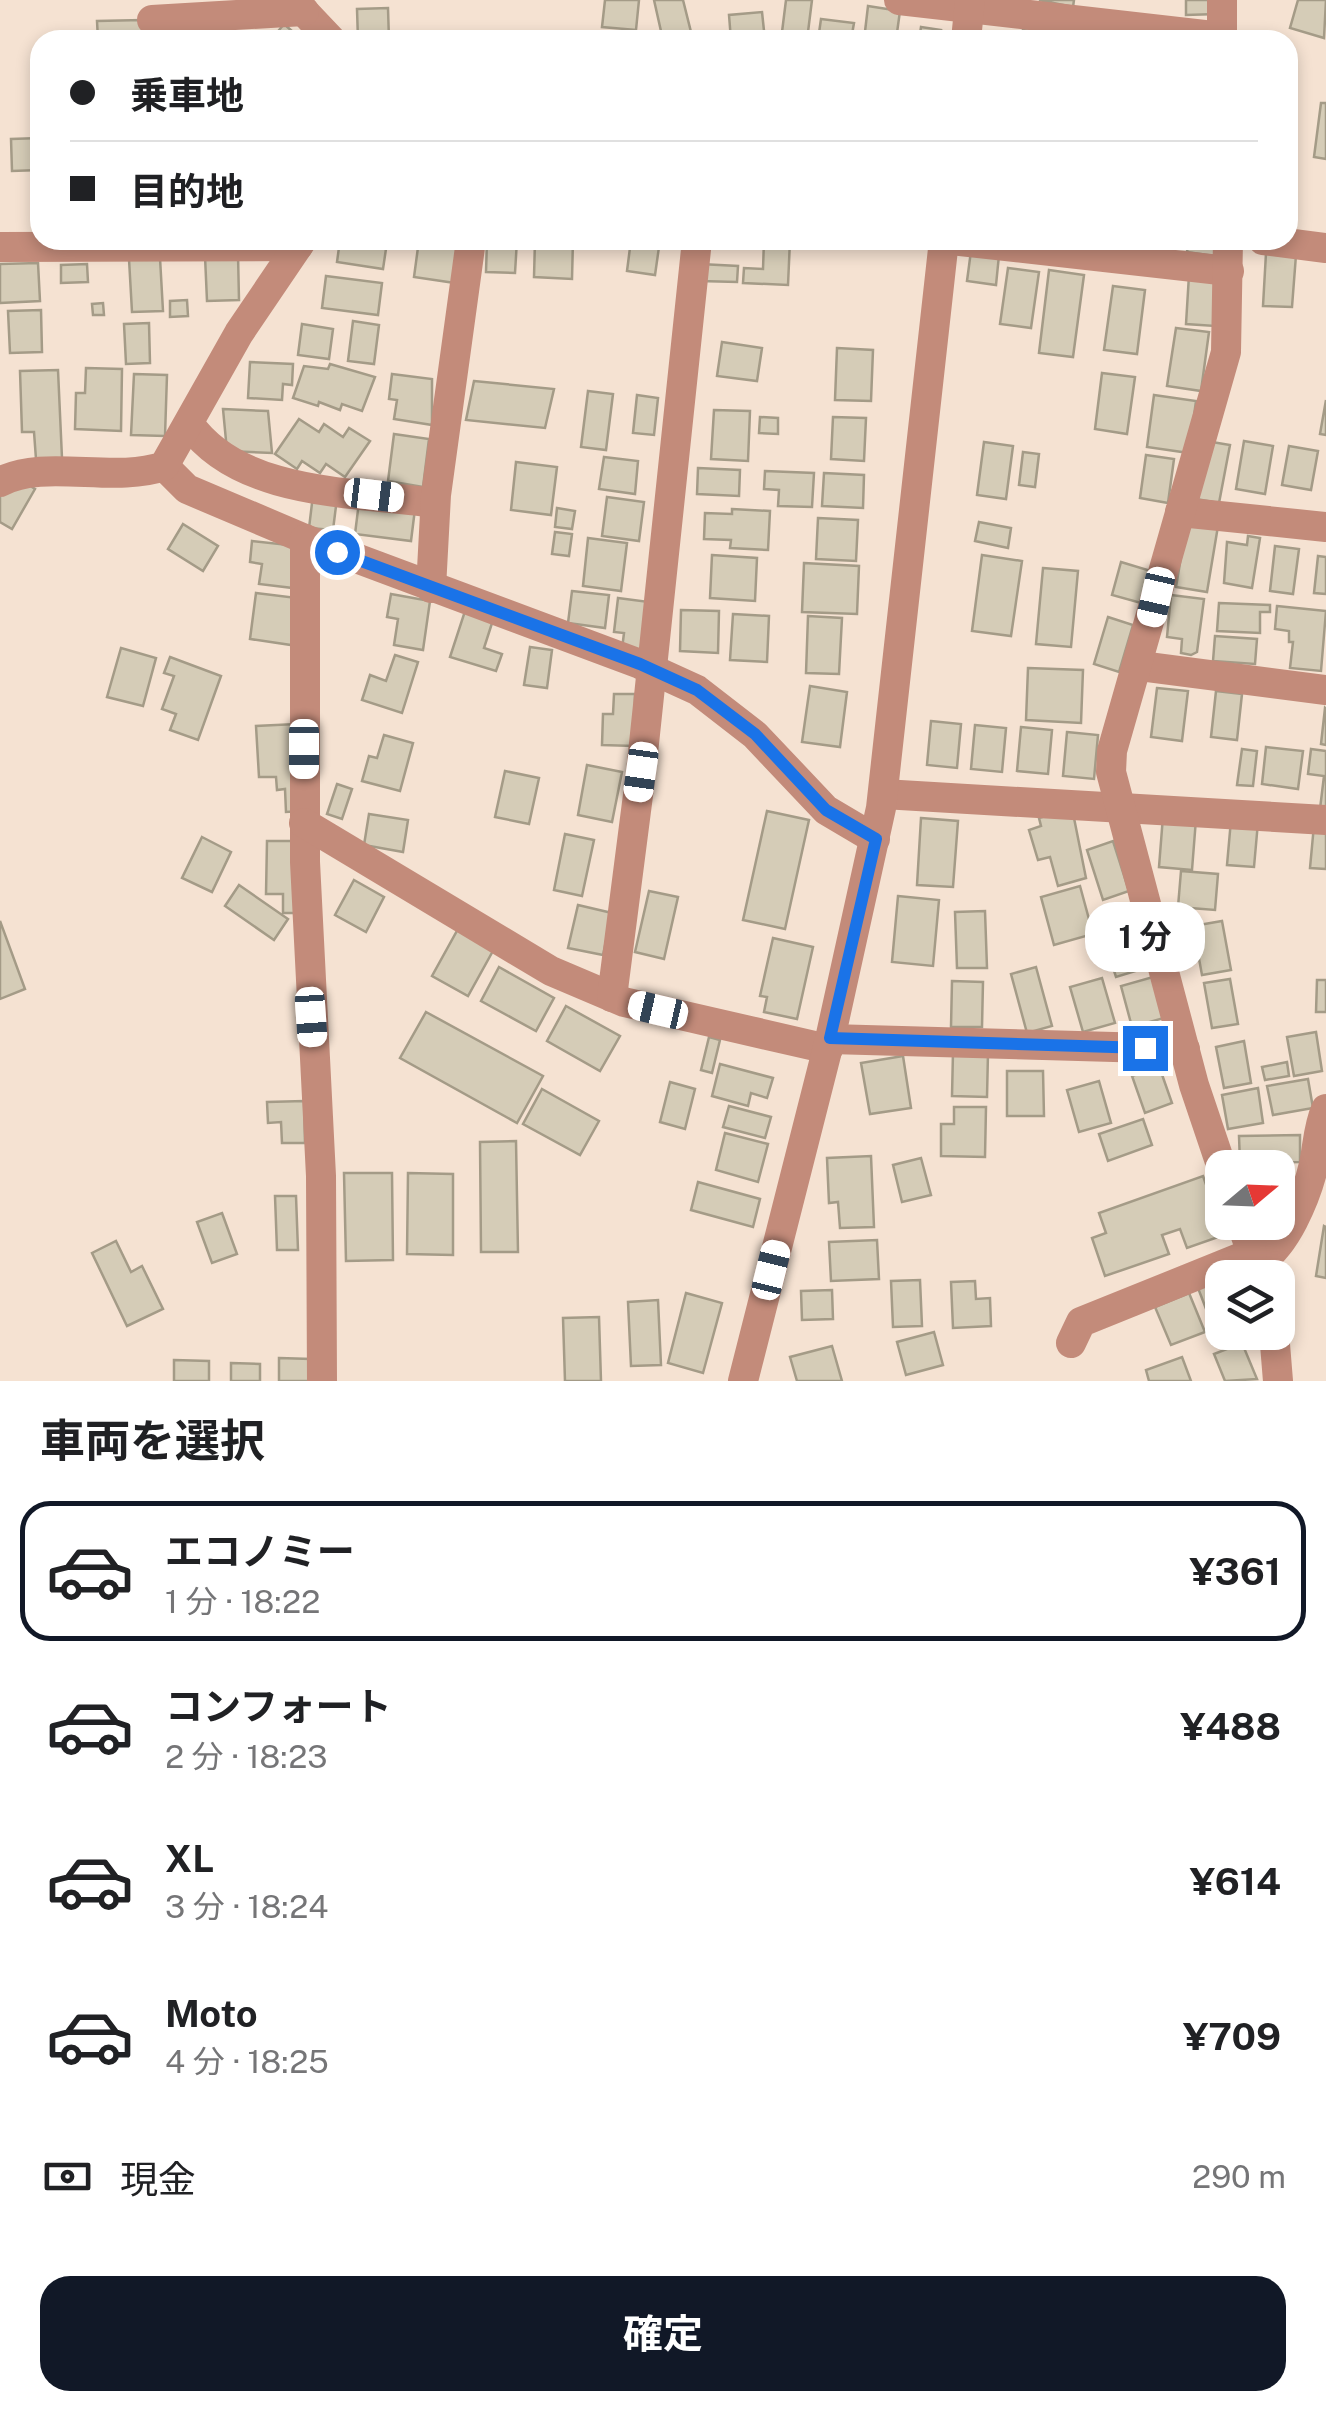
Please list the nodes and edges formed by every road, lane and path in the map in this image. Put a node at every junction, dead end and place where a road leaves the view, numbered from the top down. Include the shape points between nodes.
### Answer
1 (899, 0) edge
2 (1222, 0) edge
3 (299, 6) edge
4 (968, 17) edge
5 (152, 20) dead end
6 (322, 30) edge
7 (1118, 30) edge
8 (1222, 30) edge
9 (1298, 244) edge
10 (0, 247) edge
11 (30, 247) edge
12 (1326, 248) edge
13 (295, 250) edge
14 (471, 250) edge
15 (696, 250) edge
16 (946, 250) edge
17 (1038, 250) edge
18 (1229, 250) edge
19 (1230, 271) junction
20 (190, 425) junction
21 (164, 466) junction
22 (0, 482) edge
23 (435, 503) junction
24 (1180, 512) junction
25 (1326, 526) edge
26 (305, 539) junction
27 (431, 588) junction
28 (1140, 666) junction
29 (651, 668) junction
30 (1326, 690) edge
31 (883, 794) junction
32 (1119, 809) junction
33 (1326, 820) edge
34 (304, 823) junction
35 (876, 839) junction
36 (612, 997) junction
37 (829, 1044) junction
38 (1184, 1049) junction
39 (1326, 1110) edge
40 (1216, 1150) edge
41 (1262, 1260) edge
42 (1205, 1282) edge
43 (1072, 1343) dead end
44 (1275, 1350) edge
45 (322, 1381) edge
46 (743, 1381) edge
47 (1278, 1381) edge

1 - 4 street
2 - 8 street
3 - 5 street
3 - 6 street
4 - 7 street
9 - 12 street
10 - 11 street
13 - 20 street via 239,333
14 - 23 street
15 - 29 street
16 - 31 street
17 - 19 street
18 - 19 street
19 - 24 street via 1226,352
20 - 21 street
20 - 23 street via 215,454 245,470
21 - 22 street via 130,473 19,473
21 - 26 street via 187,489
23 - 27 street
24 - 25 street
24 - 28 street
26 - 27 street
26 - 34 street
27 - 29 street
28 - 30 street
28 - 32 street via 1112,751
29 - 35 street via 697,690 755,734 826,810
29 - 36 street
31 - 32 street
31 - 35 street
32 - 33 street
32 - 38 street
34 - 36 street via 551,971
34 - 45 street via 321,1176
35 - 37 street
36 - 37 street
37 - 38 street
37 - 46 street
38 - 40 street
39 - 41 street via 1301,1197 1277,1248
42 - 43 street via 1081,1322
44 - 47 street

